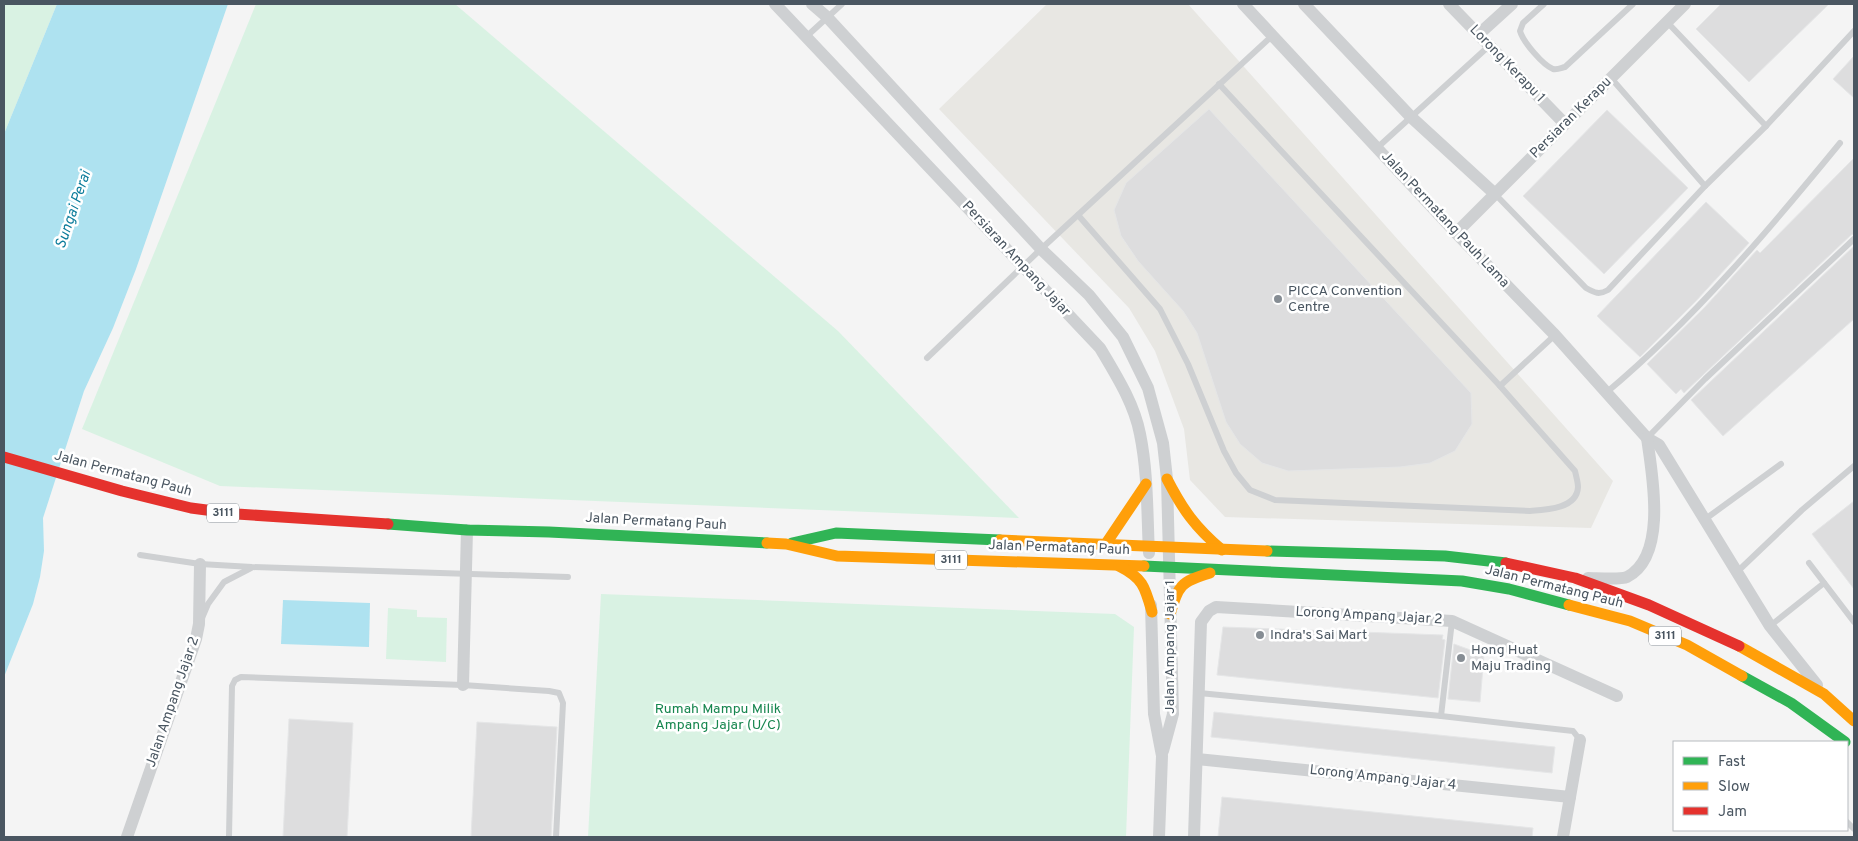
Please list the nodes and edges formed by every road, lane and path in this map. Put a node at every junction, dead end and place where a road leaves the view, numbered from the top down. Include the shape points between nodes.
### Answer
1 (775, 4) edge
2 (812, 4) edge
3 (842, 4) edge
4 (1243, 4) edge
5 (1304, 4) edge
6 (1449, 4) edge
7 (1512, 4) edge
8 (1544, 4) edge
9 (1685, 4) edge
10 (1628, 5) edge
11 (826, 17) junction
12 (1667, 22) junction
13 (1854, 31) edge
14 (1479, 34) junction
15 (807, 36) junction
16 (1272, 36) junction
17 (1489, 46) junction
18 (1610, 78) junction
19 (1219, 84) junction
20 (1411, 117) junction
21 (1565, 124) junction
22 (1766, 126) junction
23 (1840, 144) dead end
24 (1377, 148) junction
25 (1705, 186) junction
26 (1495, 194) junction
27 (1078, 215) junction
28 (1456, 233) junction
29 (1854, 239) edge
30 (1041, 249) junction
31 (1023, 266) junction
32 (1555, 336) junction
33 (926, 358) dead end
34 (1500, 386) junction
35 (1607, 392) junction
36 (1647, 438) junction
37 (4, 457) edge
38 (1781, 464) dead end
39 (1854, 466) edge
40 (1168, 479) junction
41 (1146, 484) junction
42 (1704, 520) junction
43 (467, 530) junction
44 (786, 544) junction
45 (1105, 545) junction
46 (1149, 547) junction
47 (1169, 548) junction
48 (1222, 550) junction
49 (140, 555) dead end
50 (1809, 563) dead end
51 (200, 564) junction
52 (1117, 565) junction
53 (1150, 566) junction
54 (252, 567) junction
55 (1169, 567) junction
56 (1224, 569) junction
57 (1737, 572) junction
58 (466, 574) junction
59 (568, 577) dead end
60 (1575, 578) junction
61 (1824, 583) junction
62 (1152, 612) junction
63 (1170, 614) junction
64 (1452, 621) junction
65 (1854, 622) edge
66 (199, 624) junction
67 (1770, 626) junction
68 (463, 685) junction
69 (1199, 693) junction
70 (1824, 694) junction
71 (1617, 696) dead end
72 (1441, 716) junction
73 (1854, 722) edge
74 (1580, 740) joint
75 (1843, 741) edge
76 (1162, 756) junction
77 (1197, 759) junction
78 (1570, 796) junction
79 (127, 837) edge
80 (229, 837) edge
81 (556, 837) edge
82 (1159, 837) edge
83 (1194, 837) edge
84 (1563, 837) edge

1 - 15 street, Persiaran Ampang Jajar
2 - 11 street, Persiaran Ampang Jajar
3 - 11 lane
4 - 16 street, Jalan Permatang Pauh Lama
5 - 20 street
6 - 14 street, Lorong Kerapu 1
7 - 14 street
8 - 10 lane via 1523,23 1520,31 1522,38 1548,65 1559,70
9 - 12 street, Persiaran Kerapu
11 - 15 lane
11 - 30 street, Persiaran Ampang Jajar
12 - 18 street, Persiaran Kerapu
12 - 22 lane
13 - 22 lane
14 - 17 street, Lorong Kerapu 1
15 - 31 street, Persiaran Ampang Jajar
16 - 19 lane
16 - 24 street, Jalan Permatang Pauh Lama
17 - 20 lane
17 - 21 street, Lorong Kerapu 1
18 - 21 street, Persiaran Kerapu
18 - 25 lane
19 - 27 lane
19 - 34 lane
20 - 24 lane
20 - 26 street
21 - 26 street, Persiaran Kerapu
22 - 25 lane
23 - 35 lane via 1691,314
24 - 28 street, Jalan Permatang Pauh Lama
25 - 26 lane via 1601,294 1586,288
26 - 28 street, Persiaran Kerapu
27 - 30 lane
27 - 34 lane via 1160,310 1188,364 1224,452 1250,490 1275,500 1530,511 1551,510 1570,501 1578,488 1575,471
28 - 32 street, Jalan Permatang Pauh Lama
29 - 36 lane
30 - 31 lane
30 - 40 street, Persiaran Ampang Jajar via 1089,295 1123,337 1148,388
31 - 33 lane
31 - 41 street, Persiaran Ampang Jajar via 1100,348 1120,382 1140,433
32 - 34 lane
32 - 35 street, Jalan Permatang Pauh Lama
35 - 36 street, Jalan Permatang Pauh Lama
36 - 42 street, Jalan Permatang Pauh Lama via 1659,445
36 - 60 street via 1655,522 1650,545 1640,566 1626,578
37 - 43 main road, Jalan Permatang Pauh / 3111 via 122,491 210,511
38 - 42 lane
39 - 57 lane
40 - 47 street, Persiaran Ampang Jajar
40 - 48 main road via 1180,505 1200,531
41 - 45 main road
41 - 46 street, Persiaran Ampang Jajar
42 - 57 street, Jalan Permatang Pauh Lama
43 - 44 main road, Jalan Permatang Pauh / 3111
43 - 58 street
44 - 45 main road via 836,533
44 - 52 main road, Jalan Permatang Pauh / 3111 via 837,556
45 - 46 main road
46 - 47 main road
46 - 53 street, Persiaran Ampang Jajar
47 - 48 main road
47 - 55 street, Persiaran Ampang Jajar
48 - 60 main road via 1445,556 1506,563
49 - 51 lane
50 - 61 lane
51 - 54 lane
51 - 66 street, Jalan Ampang Jajar 2
52 - 53 main road, Jalan Permatang Pauh / 3111
52 - 62 main road via 1144,584
53 - 55 main road, Jalan Permatang Pauh / 3111
53 - 62 street, Jalan Ampang Jajar 1
54 - 58 lane
54 - 66 lane via 224,582
55 - 56 main road, Jalan Permatang Pauh / 3111
55 - 63 street, Jalan Ampang Jajar 1
56 - 63 main road via 1186,580 1178,589
56 - 75 main road, Jalan Permatang Pauh / 3111 via 1462,582 1509,590 1621,619 1687,645 1735,671 1791,703
57 - 67 street, Jalan Permatang Pauh Lama
58 - 59 lane
58 - 68 street
60 - 70 main road via 1649,605 1738,645
61 - 65 lane
61 - 67 lane
62 - 76 street, Jalan Ampang Jajar 1 via 1154,714
63 - 76 street, Jalan Ampang Jajar 1 via 1173,714
64 - 69 street, Lorong Ampang Jajar 2 via 1216,607 1201,622
64 - 71 street, Lorong Ampang Jajar 2
64 - 72 lane
66 - 79 street, Jalan Ampang Jajar 2
67 - 70 street, Jalan Permatang Pauh Lama
68 - 80 lane via 241,677 235,680 232,686
68 - 81 lane via 559,693 563,703
69 - 72 lane
69 - 77 street
70 - 73 main road
72 - 74 lane via 1573,731
74 - 78 street
76 - 82 street, Jalan Ampang Jajar 1
77 - 78 street, Lorong Ampang Jajar 4
77 - 83 street
78 - 84 street

